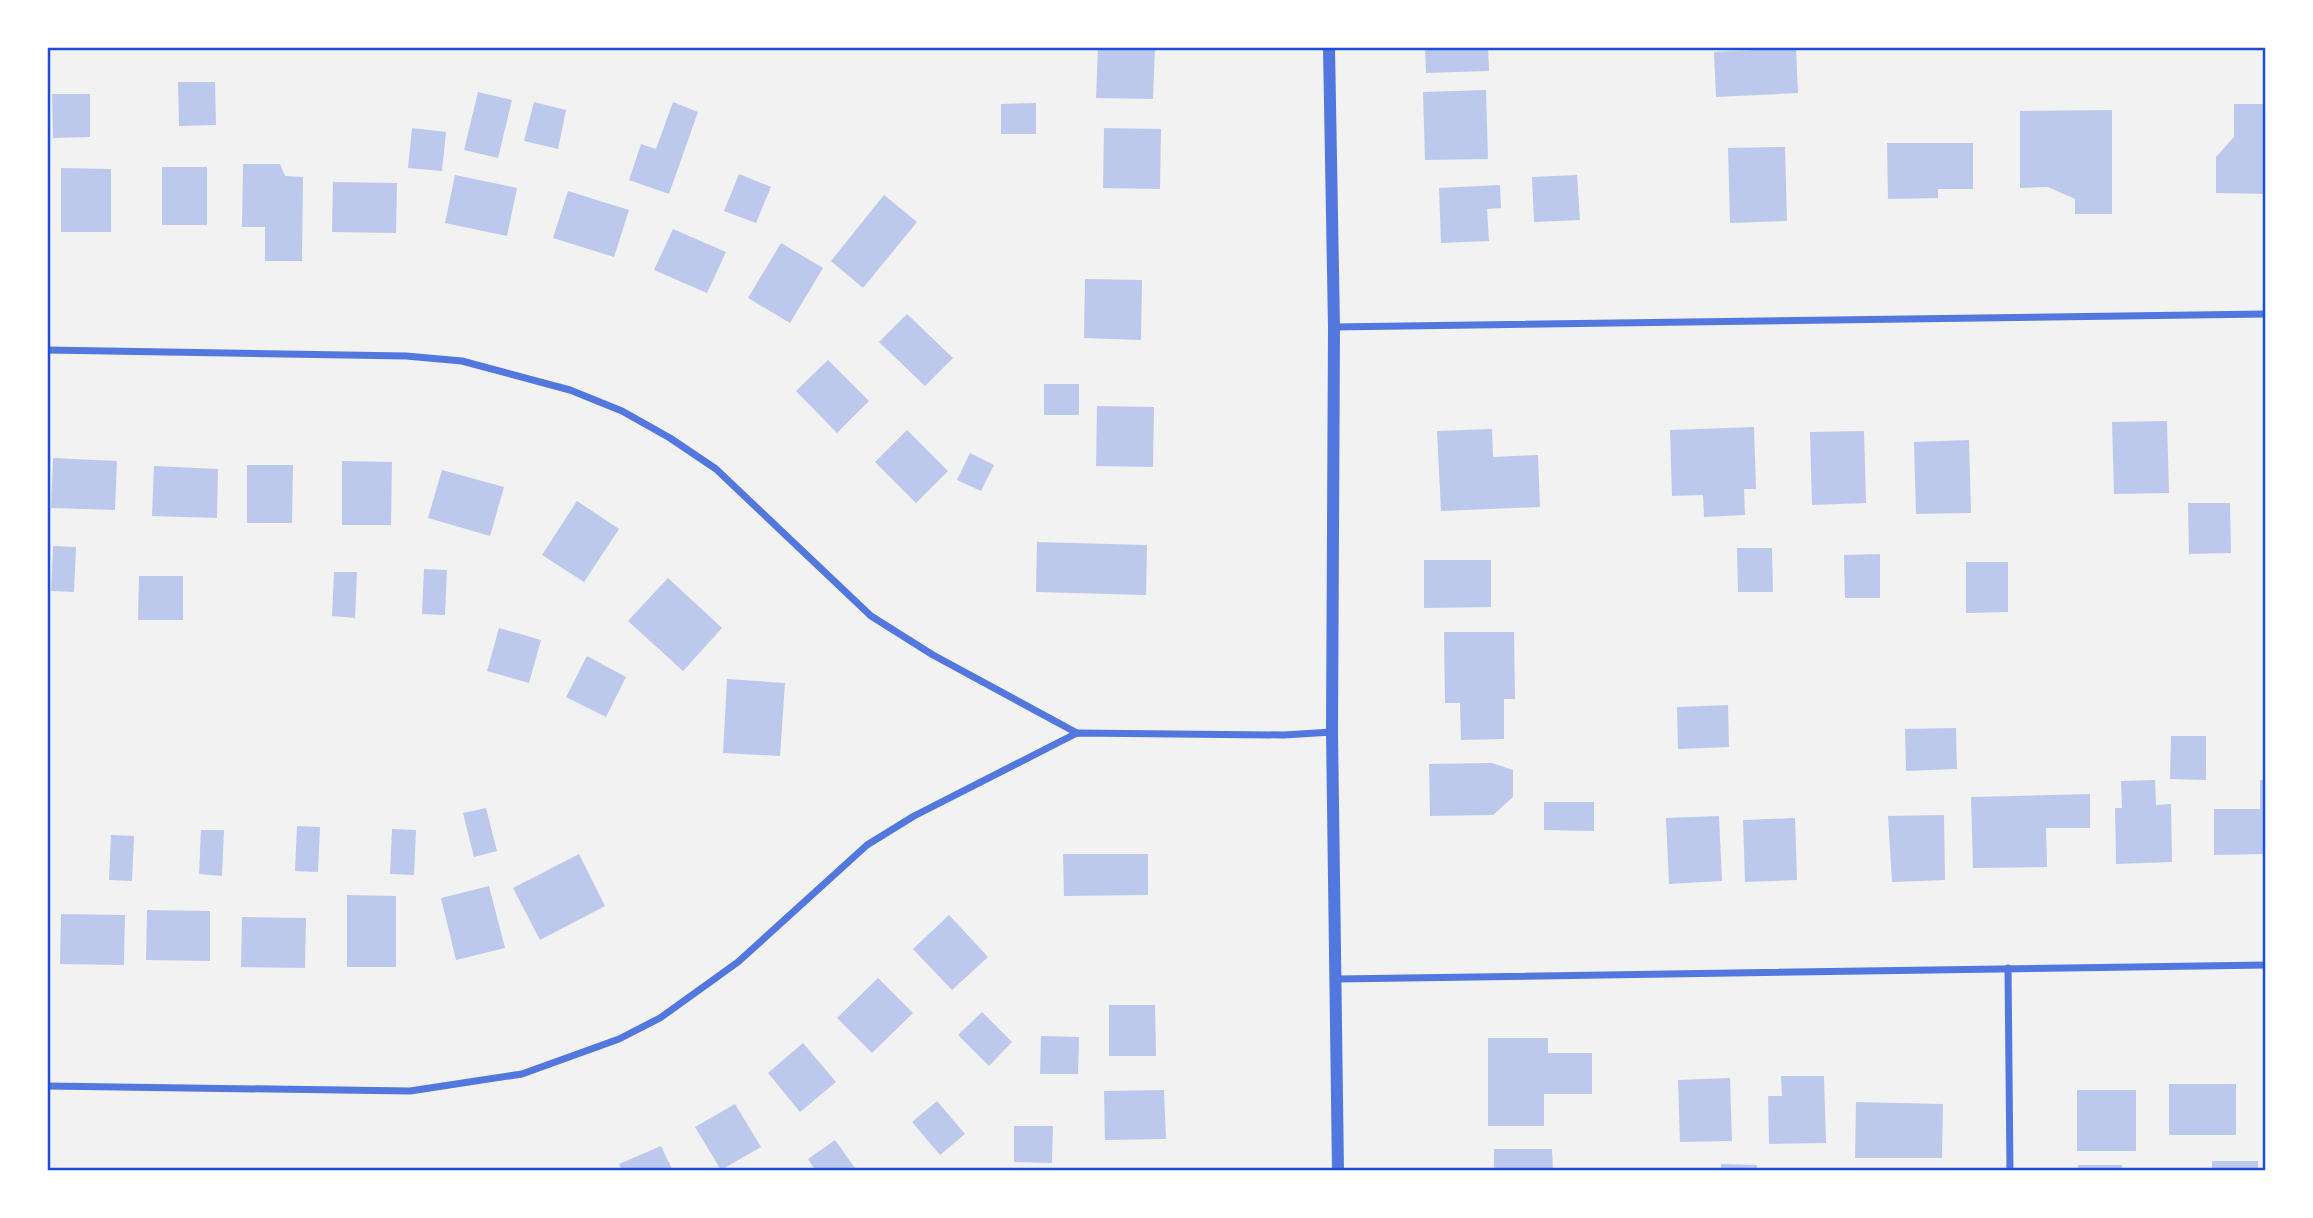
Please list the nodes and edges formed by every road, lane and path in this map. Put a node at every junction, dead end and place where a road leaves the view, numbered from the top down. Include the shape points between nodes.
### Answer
1 (1329, 47) edge
2 (2266, 314) edge
3 (1334, 327) junction
4 (47, 350) edge
5 (1332, 732) junction
6 (1077, 733) junction
7 (2266, 965) edge
8 (2008, 968) junction
9 (1336, 979) junction
10 (47, 1086) edge
11 (1338, 1171) edge
12 (2010, 1171) edge

1 - 3 street
2 - 3 street
3 - 5 street
4 - 6 street via 406,356 462,361 570,390 622,411 716,469 871,616
5 - 6 street
5 - 9 street
6 - 10 street via 867,845 701,991 640,1029 563,1062 475,1084 410,1091
7 - 8 street
8 - 9 street
8 - 12 street
9 - 11 street

